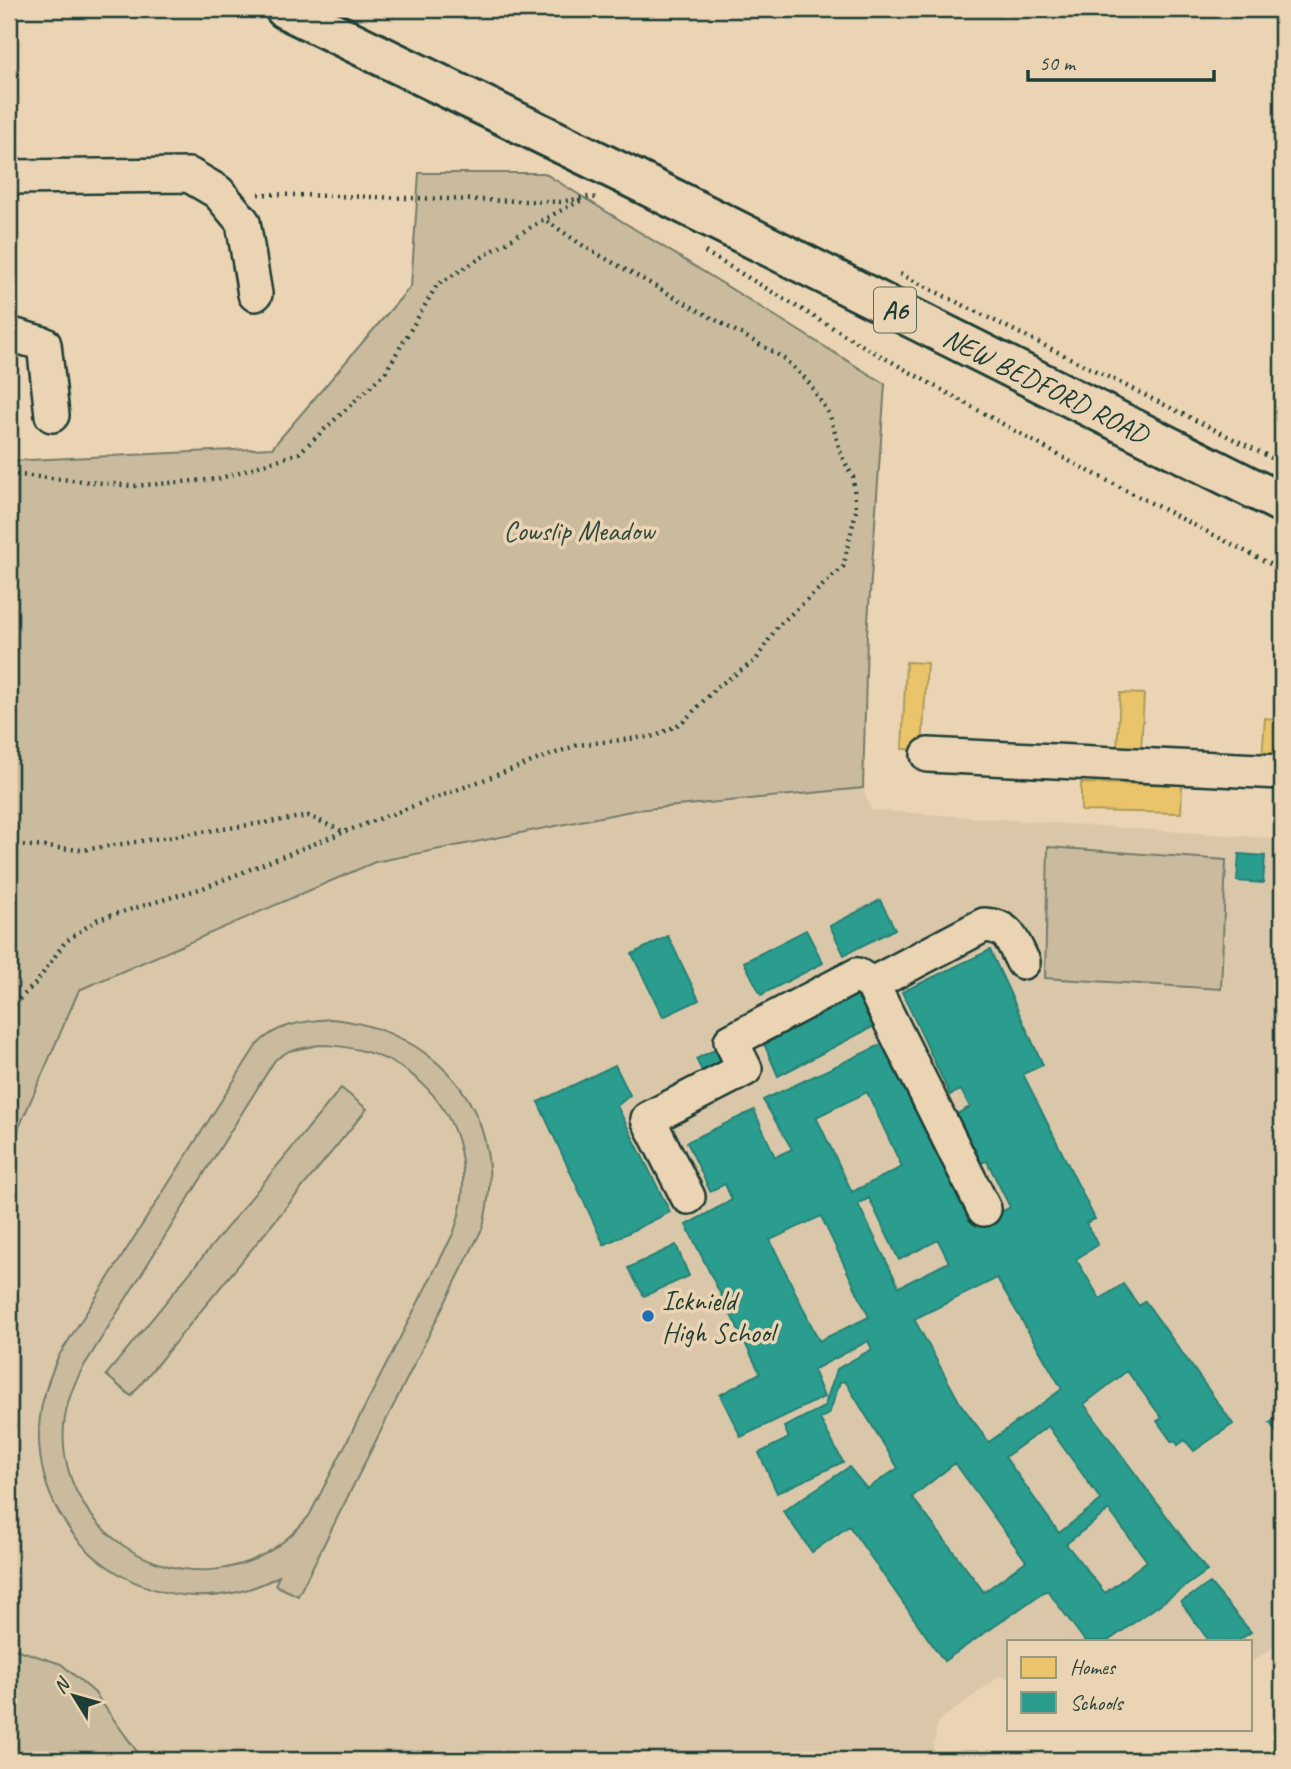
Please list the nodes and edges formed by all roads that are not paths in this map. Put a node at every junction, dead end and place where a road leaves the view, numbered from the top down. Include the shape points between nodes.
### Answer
1 (285, 9) edge
2 (9, 177) edge
3 (255, 294) dead end
4 (9, 334) edge
5 (52, 415) dead end
6 (1282, 503) edge
7 (928, 755) dead end
8 (1282, 772) edge
9 (1023, 962) dead end
10 (872, 984) junction
11 (688, 1197) dead end
12 (984, 1209) dead end

1 - 6 highway, NEW BEDFORD ROAD / A6
2 - 3 street via 189,176 218,192 243,222
4 - 5 street via 44,344
7 - 8 street
9 - 10 street via 1001,927 984,925
10 - 11 street via 857,975 730,1041 744,1069 648,1119
10 - 12 street

